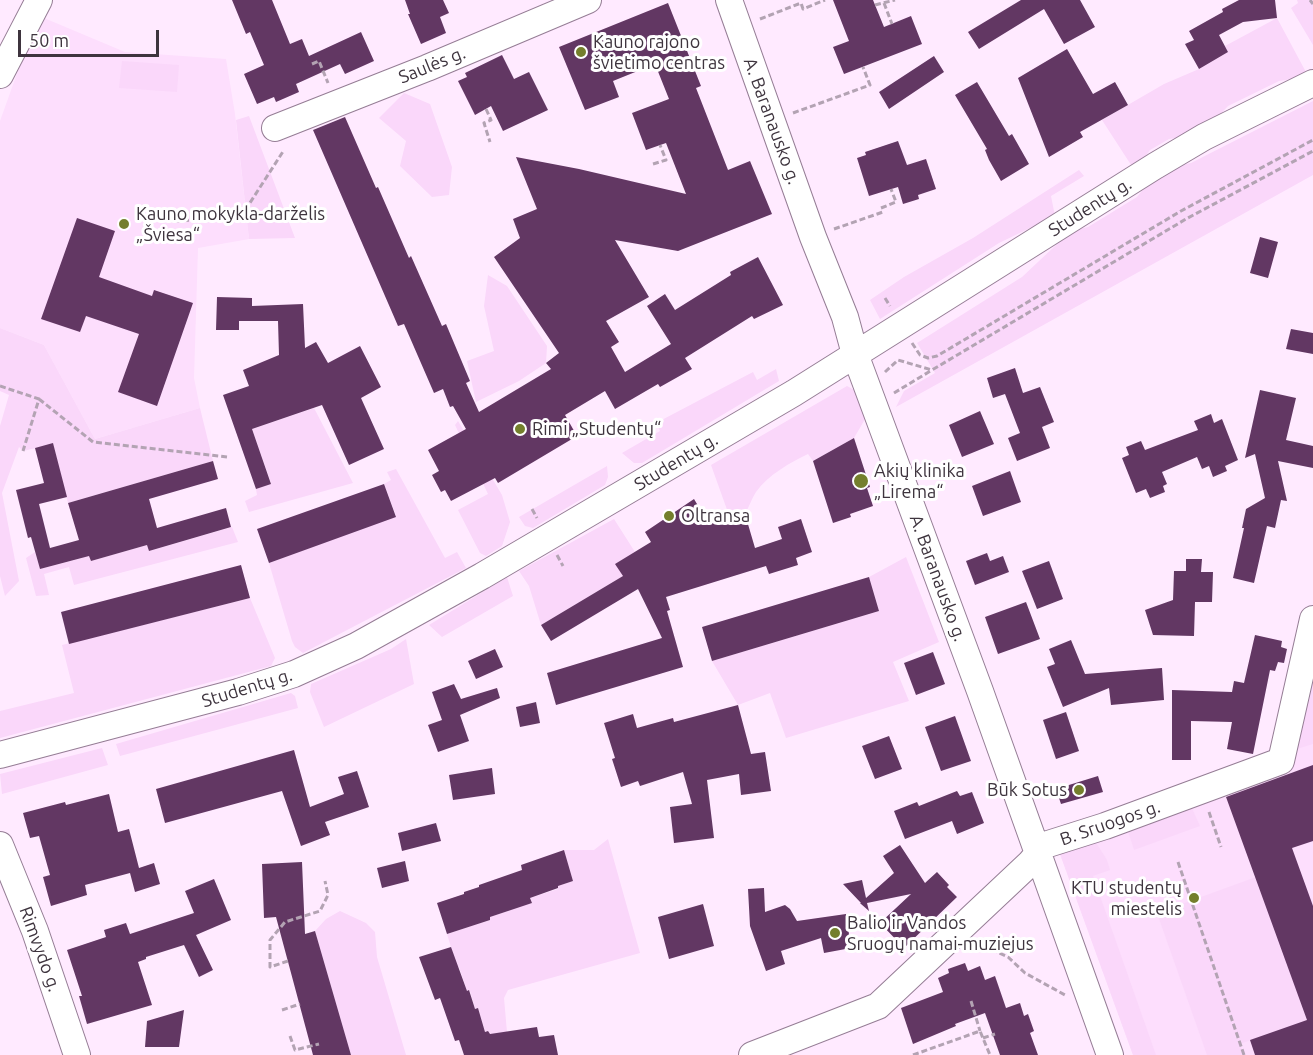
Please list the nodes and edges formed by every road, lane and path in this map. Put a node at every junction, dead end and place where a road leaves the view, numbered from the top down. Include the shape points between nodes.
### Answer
1 (39, 0) edge
2 (588, 0) edge
3 (729, 0) edge
4 (825, 0) edge
5 (895, 0) edge
6 (1310, 0) edge
7 (884, 3) junction
8 (1313, 4) edge
9 (875, 5) dead end
10 (892, 24) dead end
11 (739, 28) junction
12 (312, 64) dead end
13 (863, 67) dead end
14 (0, 75) edge
15 (1313, 82) edge
16 (336, 104) junction
17 (486, 109) dead end
18 (772, 121) junction
19 (279, 139) joint
20 (1313, 140) edge
21 (490, 142) dead end
22 (660, 145) dead end
23 (1313, 151) edge
24 (653, 164) dead end
25 (891, 189) dead end
26 (174, 221) dead end
27 (813, 237) junction
28 (885, 298) dead end
29 (901, 324) junction
30 (855, 354) junction
31 (898, 360) dead end
32 (932, 370) junction
33 (0, 386) edge
34 (889, 396) dead end
35 (39, 399) junction
36 (23, 451) dead end
37 (227, 457) dead end
38 (1313, 619) edge
39 (0, 755) edge
40 (1201, 791) junction
41 (0, 845) edge
42 (1221, 847) dead end
43 (1038, 854) junction
44 (1178, 862) dead end
45 (326, 881) dead end
46 (957, 930) junction
47 (288, 961) dead end
48 (1085, 987) junction
49 (971, 1001) dead end
50 (300, 1004) dead end
51 (282, 1010) dead end
52 (980, 1031) junction
53 (994, 1034) dead end
54 (290, 1036) dead end
55 (983, 1038) junction
56 (319, 1044) dead end
57 (77, 1055) edge
58 (752, 1055) edge
59 (913, 1055) edge
60 (990, 1055) edge
61 (1110, 1055) edge
62 (1244, 1055) edge

1 - 14 street
2 - 16 street, Saulės g.
3 - 11 street, A. Baranausko g.
4 - 11 path via 803,9 801,3
5 - 7 path
6 - 8 path
7 - 9 path
7 - 10 path
11 - 18 street, A. Baranausko g.
12 - 16 path via 319,61
13 - 18 path via 870,85
15 - 29 street, Studentų g. via 1204,137
16 - 19 street, Saulės g.
17 - 21 path via 491,120 483,123
18 - 27 street, A. Baranausko g.
19 - 26 path via 246,209 211,219
20 - 29 path via 1181,211 937,356 920,355
22 - 24 path via 666,160
23 - 32 path via 1186,219
25 - 27 path via 896,202
27 - 30 street, A. Baranausko g. via 845,317
28 - 29 path
29 - 30 street, Studentų g.
30 - 39 street, Studentų g. via 596,510 356,646 294,674 238,692
30 - 43 street, A. Baranausko g.
31 - 32 path
32 - 34 path
33 - 35 path
35 - 36 path
35 - 37 path via 93,442
38 - 40 street, B. Sruogos g. via 1281,761
40 - 42 path
40 - 43 street, B. Sruogos g. via 1045,845
41 - 57 street, Rimvydo g. via 35,931
43 - 46 street, B. Sruogos g.
43 - 48 street, A. Baranausko g.
44 - 62 path
45 - 47 path via 328,895 320,911 285,922 270,940 270,967
46 - 48 path via 967,939 1008,957 1024,973 1065,995
46 - 58 street, B. Sruogos g. via 878,1006
48 - 61 street, A. Baranausko g.
49 - 52 path
50 - 51 path
52 - 55 path
52 - 59 path
53 - 55 path
54 - 56 path via 294,1050
55 - 60 path

